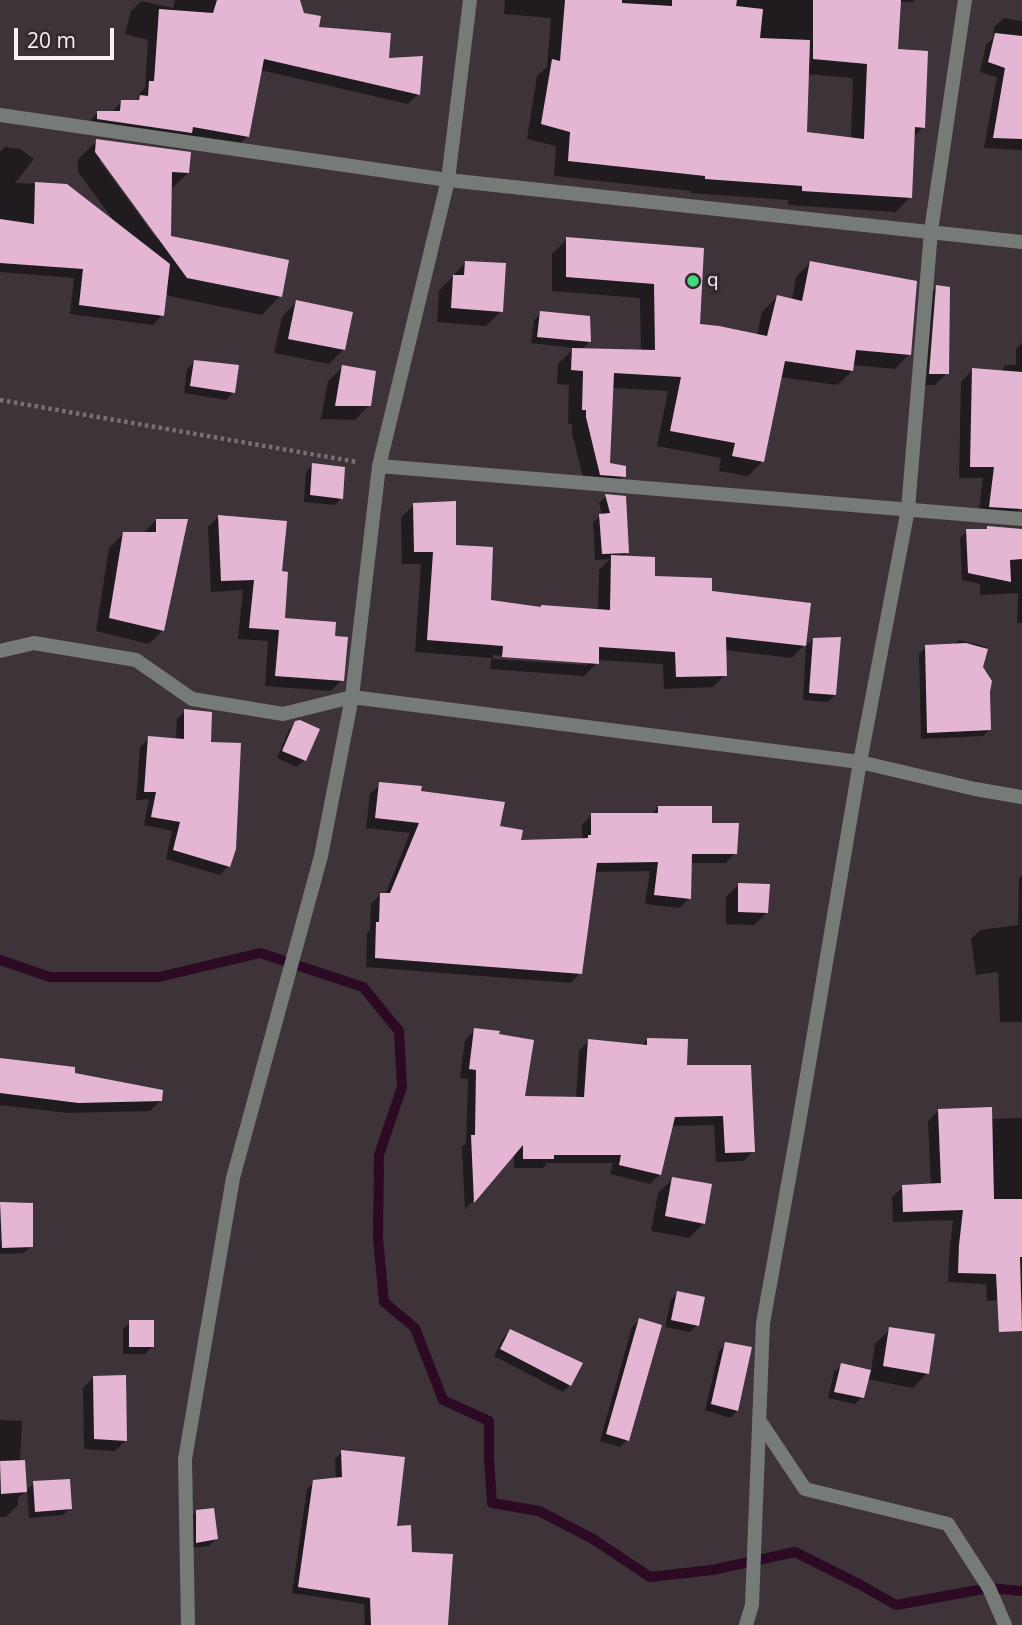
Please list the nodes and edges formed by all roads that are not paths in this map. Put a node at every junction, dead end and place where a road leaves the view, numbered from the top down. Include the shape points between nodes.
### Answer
1 (470, 0) edge
2 (965, 0) edge
3 (0, 115) edge
4 (448, 180) junction
5 (931, 231) junction
6 (1022, 242) edge
7 (379, 466) junction
8 (908, 509) junction
9 (1022, 519) edge
10 (0, 651) edge
11 (352, 697) junction
12 (860, 762) junction
13 (1022, 797) edge
14 (759, 1420) junction
15 (188, 1625) edge
16 (746, 1625) edge
17 (1005, 1625) edge

1 - 4 street
2 - 5 street
3 - 4 street
4 - 5 street
4 - 7 street
5 - 6 street
5 - 8 street
7 - 8 street
7 - 11 street
8 - 9 street
8 - 12 street
10 - 11 street via 34,643 136,660 192,699 284,714
11 - 12 street
11 - 15 street via 321,856 233,1178 186,1459
12 - 13 street
12 - 14 street via 763,1323
14 - 16 street via 752,1605
14 - 17 street via 805,1489 948,1524 989,1588

